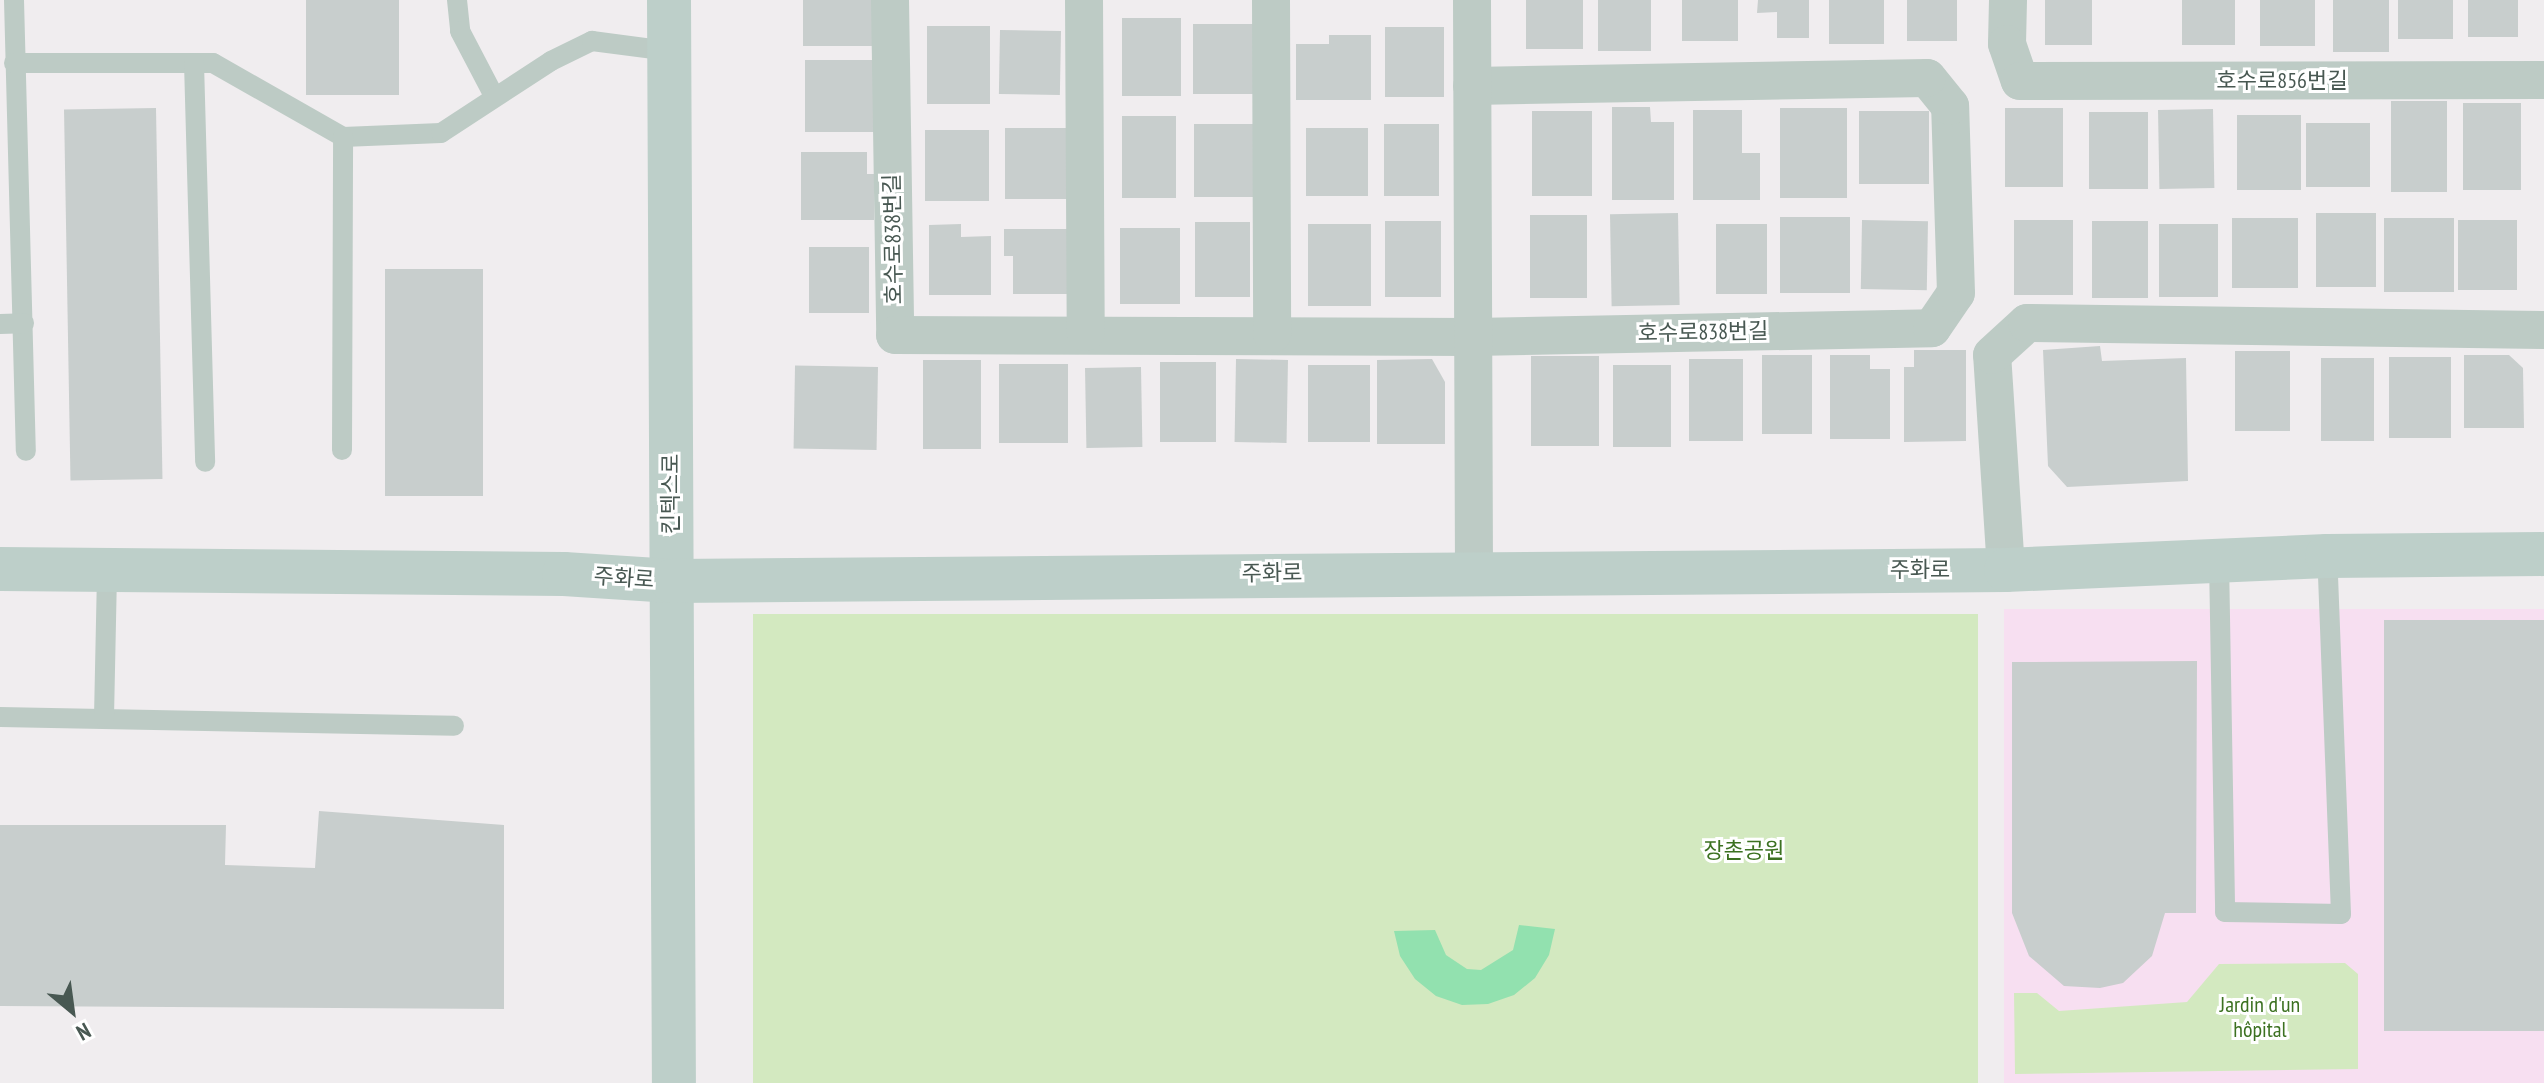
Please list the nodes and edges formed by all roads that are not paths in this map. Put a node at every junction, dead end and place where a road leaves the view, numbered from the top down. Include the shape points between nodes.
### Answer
1 (457, 0) edge
2 (669, 0) edge
3 (890, 0) edge
4 (1084, 0) edge
5 (1271, 0) edge
6 (1472, 0) edge
7 (2008, 0) edge
8 (9, 2) edge
9 (669, 51) junction
10 (14, 63) junction
11 (194, 63) junction
12 (2544, 80) edge
13 (1472, 86) junction
14 (494, 96) junction
15 (343, 137) junction
16 (24, 323) junction
17 (0, 324) edge
18 (2544, 330) edge
19 (1086, 332) junction
20 (1272, 334) junction
21 (1473, 337) junction
22 (342, 450) dead end
23 (26, 451) dead end
24 (205, 462) dead end
25 (2544, 554) edge
26 (2327, 556) junction
27 (2219, 560) junction
28 (0, 569) edge
29 (107, 570) junction
30 (2006, 570) junction
31 (1474, 571) junction
32 (672, 581) junction
33 (0, 717) edge
34 (104, 717) junction
35 (454, 726) dead end
36 (674, 1083) edge

1 - 14 lane via 460,31
2 - 9 street, 킨텍스로
3 - 19 street, 호수로838번길 via 895,335
4 - 19 street
5 - 20 street
6 - 13 street
7 - 12 street, 호수로856번길 via 2007,44 2020,81
8 - 10 lane
9 - 14 lane via 592,41
9 - 32 street, 킨텍스로
10 - 11 lane
10 - 16 lane
11 - 15 lane via 213,63
11 - 24 lane
13 - 21 street
13 - 21 street, 호수로838번길 via 1927,78 1950,106 1956,293 1932,328
14 - 15 lane via 441,133
15 - 22 lane
16 - 17 lane
16 - 23 lane
18 - 30 street via 2027,323 1992,355
19 - 20 street, 호수로838번길
20 - 21 street, 호수로838번길
21 - 31 street
25 - 26 street, 주화로
26 - 27 street, 주화로
26 - 27 lane via 2341,914 2225,912
27 - 30 street, 주화로
28 - 29 street, 주화로
29 - 32 street, 주화로 via 564,574
29 - 34 lane
30 - 31 street, 주화로
31 - 32 street, 주화로
32 - 36 street, 킨텍스로
33 - 34 lane
34 - 35 lane

